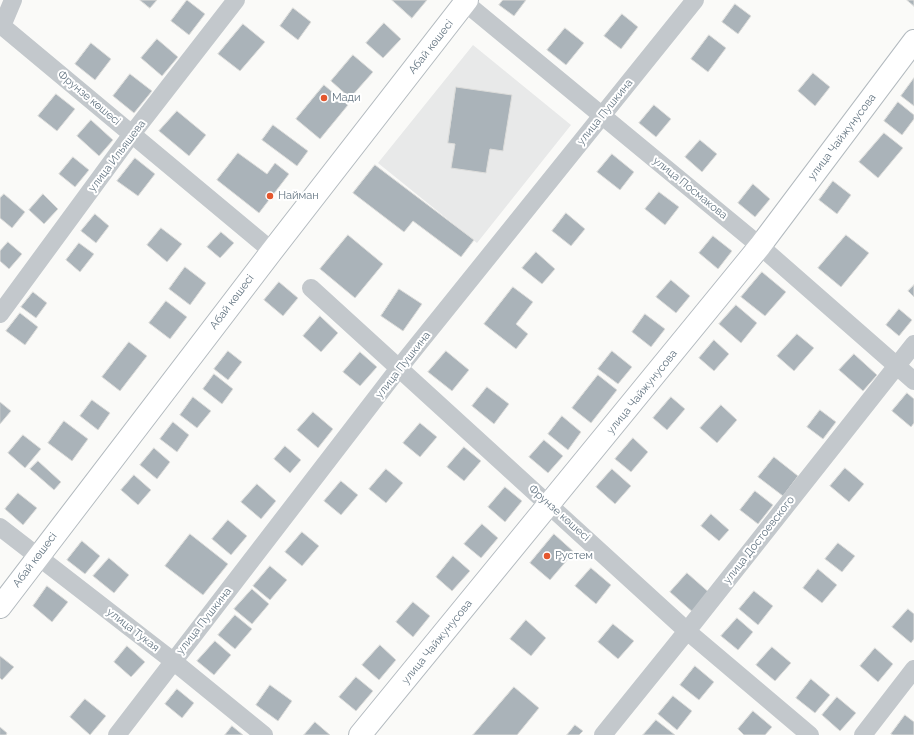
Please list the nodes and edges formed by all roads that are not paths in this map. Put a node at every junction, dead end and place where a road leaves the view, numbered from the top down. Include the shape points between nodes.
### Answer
1 (13, 0) edge
2 (236, 0) edge
3 (695, 0) edge
4 (465, 1) edge
5 (1, 28) edge
6 (914, 41) edge
7 (602, 116) junction
8 (132, 134) junction
9 (760, 246) junction
10 (272, 251) junction
11 (311, 288) dead end
12 (0, 314) edge
13 (914, 344) edge
14 (897, 367) junction
15 (400, 368) junction
16 (914, 381) edge
17 (550, 505) junction
18 (0, 527) edge
19 (38, 556) junction
20 (0, 607) edge
21 (687, 631) junction
22 (173, 661) junction
23 (914, 669) edge
24 (117, 735) edge
25 (264, 735) edge
26 (360, 735) edge
27 (603, 735) edge
28 (810, 735) edge
29 (863, 735) edge

1 - 5 street, Фрунзе көшесі
2 - 8 street, улица Ильяшева
3 - 7 street, улица Пушкина
4 - 7 street, улица Посмакова
4 - 10 street, Абай көшесі
5 - 8 street, Фрунзе көшесі
6 - 9 street, улица Чайжунусова
7 - 9 street, улица Посмакова
7 - 15 street, улица Пушкина
8 - 10 street, Фрунзе көшесі
8 - 12 street, улица Ильяшева
9 - 14 street, улица Посмакова
9 - 17 street, улица Чайжунусова
10 - 19 street, Абай көшесі
11 - 15 street, Фрунзе көшесі
13 - 14 street, улица Достоевского
14 - 16 street, улица Посмакова
14 - 21 street, улица Достоевского
15 - 17 street, Фрунзе көшесі
15 - 22 street, улица Пушкина
17 - 21 street, Фрунзе көшесі
17 - 26 street, улица Чайжунусова
18 - 19 street, улица Тукая
19 - 20 street, Абай көшесі
19 - 22 street, улица Тукая
21 - 27 street, улица Достоевского
21 - 28 street, Фрунзе көшесі
22 - 24 street, улица Пушкина
22 - 25 street, улица Тукая
23 - 29 street

